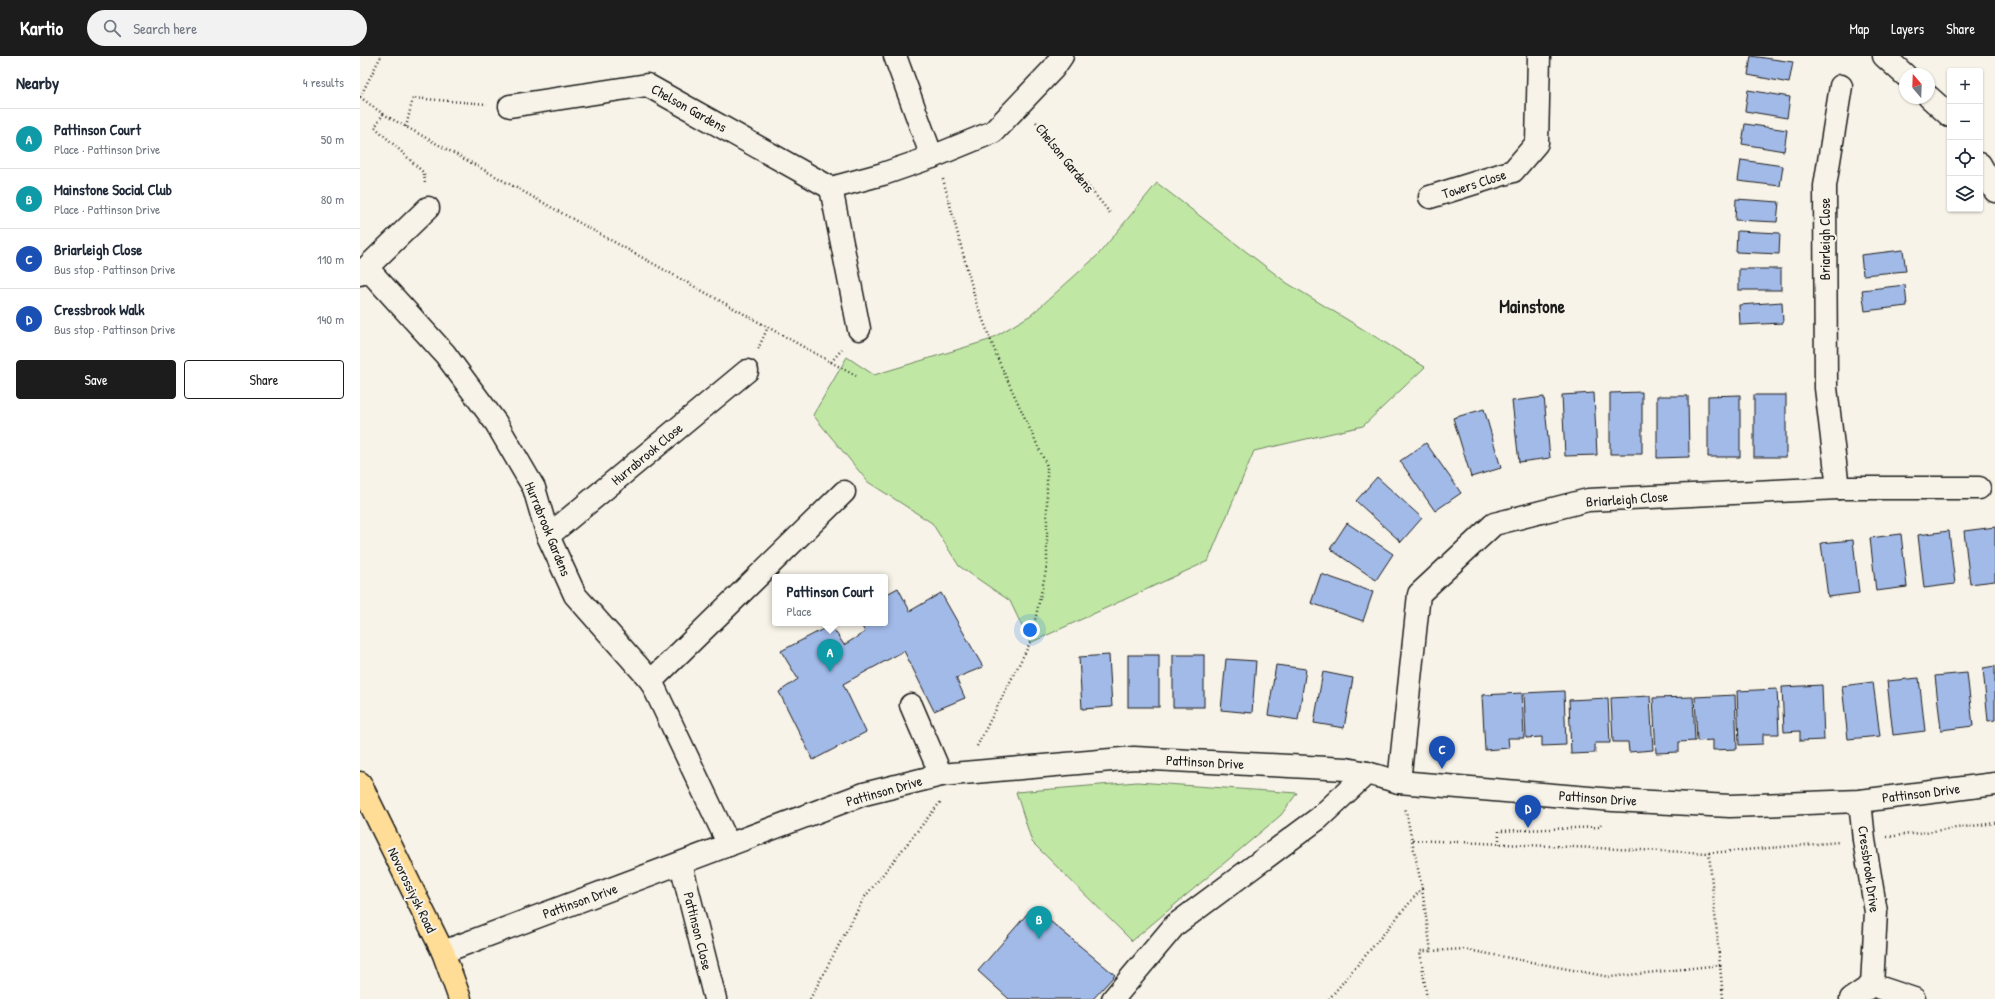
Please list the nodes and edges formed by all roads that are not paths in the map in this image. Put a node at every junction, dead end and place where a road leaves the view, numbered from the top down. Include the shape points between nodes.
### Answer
1 (895, 56) edge
2 (1062, 56) edge
3 (1539, 56) edge
4 (1884, 56) edge
5 (1899, 70) edge
6 (1841, 86) dead end
7 (1935, 102) edge
8 (510, 106) road end
9 (1947, 113) edge
10 (934, 156) junction
11 (1983, 170) edge
12 (832, 188) junction
13 (1995, 192) edge
14 (1430, 197) dead end
15 (428, 208) road end
16 (363, 271) edge
17 (859, 329) dead end
18 (747, 371) dead end
19 (1838, 488) junction
20 (1979, 488) dead end
21 (844, 492) dead end
22 (548, 536) junction
23 (651, 681) junction
24 (911, 705) dead end
25 (1368, 773) junction
26 (940, 775) junction
27 (360, 782) edge
28 (1399, 782) junction
29 (1995, 784) edge
30 (1860, 801) junction
31 (729, 846) junction
32 (681, 864) junction
33 (443, 952) junction
34 (1872, 985) junction
35 (460, 999) edge
36 (716, 999) edge
37 (1113, 999) edge
38 (1850, 999) edge
39 (1914, 999) edge

1 - 10 street
2 - 10 street via 1053,69 993,132
3 - 14 street, Towers Close via 1537,143 1513,171
4 - 5 street
6 - 19 street, Briarleigh Close via 1824,186 1826,388
7 - 9 street
8 - 12 street, Chelson Gardens via 647,85
10 - 12 street
11 - 13 street
12 - 17 street
15 - 16 street, Hurrabrook Gardens
16 - 22 street, Hurrabrook Gardens via 445,354 496,423 534,488
18 - 22 street, Hurrabrook Close
19 - 20 street, Briarleigh Close
19 - 28 street, Briarleigh Close via 1588,500 1494,524 1419,594
21 - 23 street
22 - 23 street, Hurrabrook Gardens via 574,595
23 - 31 street, Hurrabrook Gardens
24 - 26 street
25 - 26 street, Pattinson Drive via 1134,758
25 - 28 street, Pattinson Drive
25 - 37 street via 1319,818 1175,925
26 - 31 street, Pattinson Drive via 864,794
27 - 33 main road, Novorossiysk Road
28 - 30 street, Pattinson Drive via 1613,800 1730,806
29 - 30 street, Pattinson Drive
30 - 34 street, Cressbrook Drive via 1876,912
31 - 32 street, Pattinson Drive
32 - 33 street, Pattinson Drive
32 - 36 street, Pattinson Close
33 - 35 main road, Novorossiysk Road
34 - 38 street
34 - 39 street

